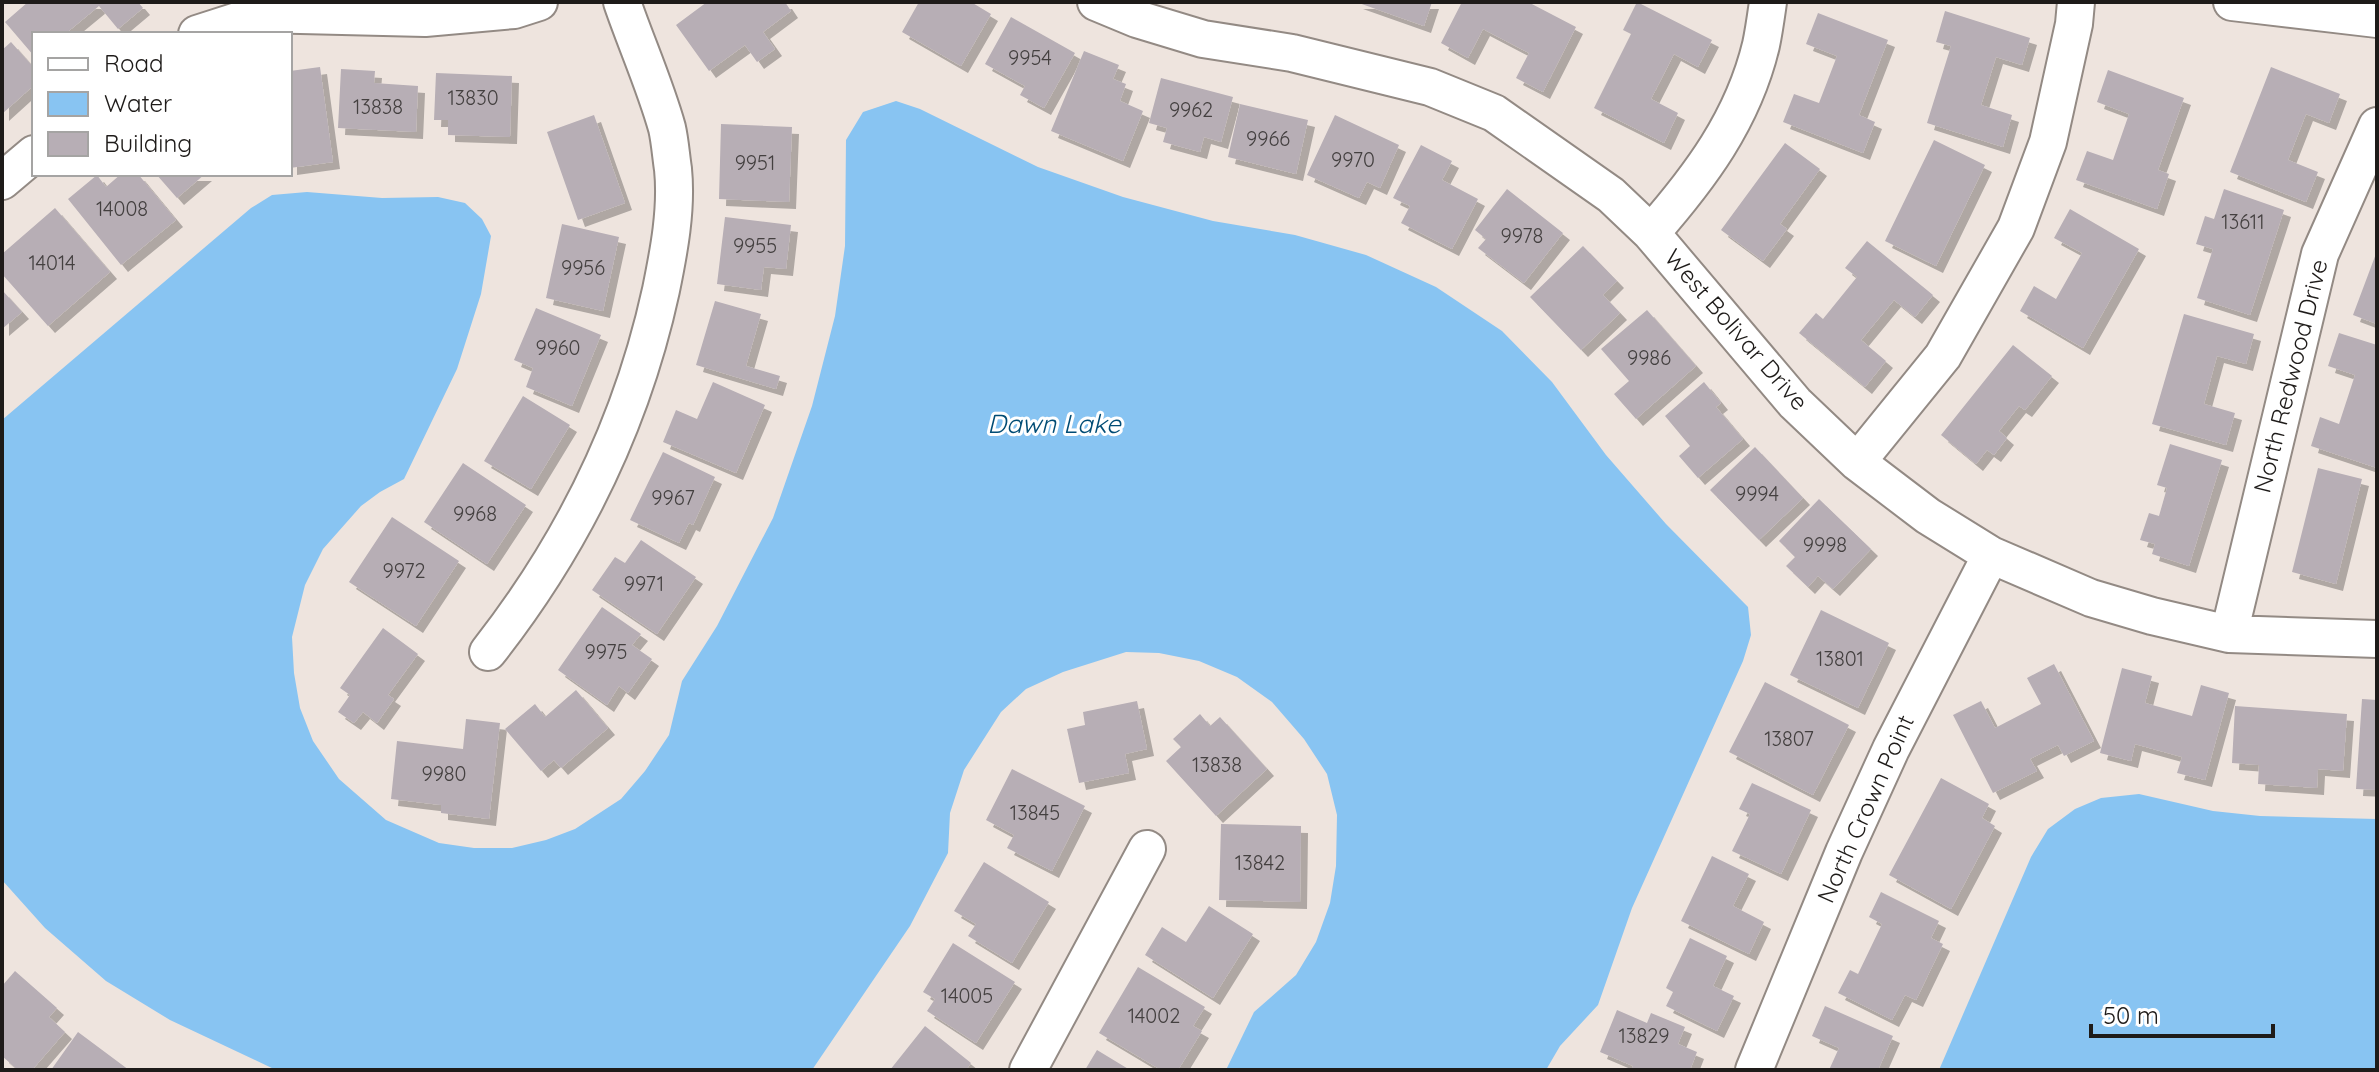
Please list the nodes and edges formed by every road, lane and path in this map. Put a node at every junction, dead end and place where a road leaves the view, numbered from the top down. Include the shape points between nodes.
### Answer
1 (539, 2) edge
2 (622, 2) edge
3 (1096, 2) edge
4 (1768, 2) edge
5 (2076, 2) edge
6 (2232, 2) edge
7 (2377, 19) edge
8 (203, 32) edge
9 (2377, 126) edge
10 (32, 156) edge
11 (2, 181) edge
12 (1651, 233) junction
13 (1857, 462) junction
14 (1991, 555) junction
15 (2229, 634) junction
16 (2377, 639) edge
17 (488, 652) dead end
18 (1147, 849) dead end
19 (1028, 1070) edge
20 (1754, 1070) edge

1 - 8 street via 514,10 425,18 259,14
2 - 17 street via 667,129 673,174 670,245 627,411 593,489 521,610
3 - 12 street, West Bolivar Drive via 1203,39 1292,53 1430,87 1494,113 1611,195
4 - 12 street via 1761,46 1721,143
5 - 13 street via 2048,142 2016,228 1943,356
6 - 7 street
9 - 15 street, North Redwood Drive via 2320,254
10 - 11 street
12 - 13 street, West Bolivar Drive via 1795,403
13 - 14 street, West Bolivar Drive
14 - 15 street, West Bolivar Drive via 2091,598
14 - 20 street, North Crown Point via 1885,761
15 - 16 street, West Bolivar Drive
18 - 19 street

